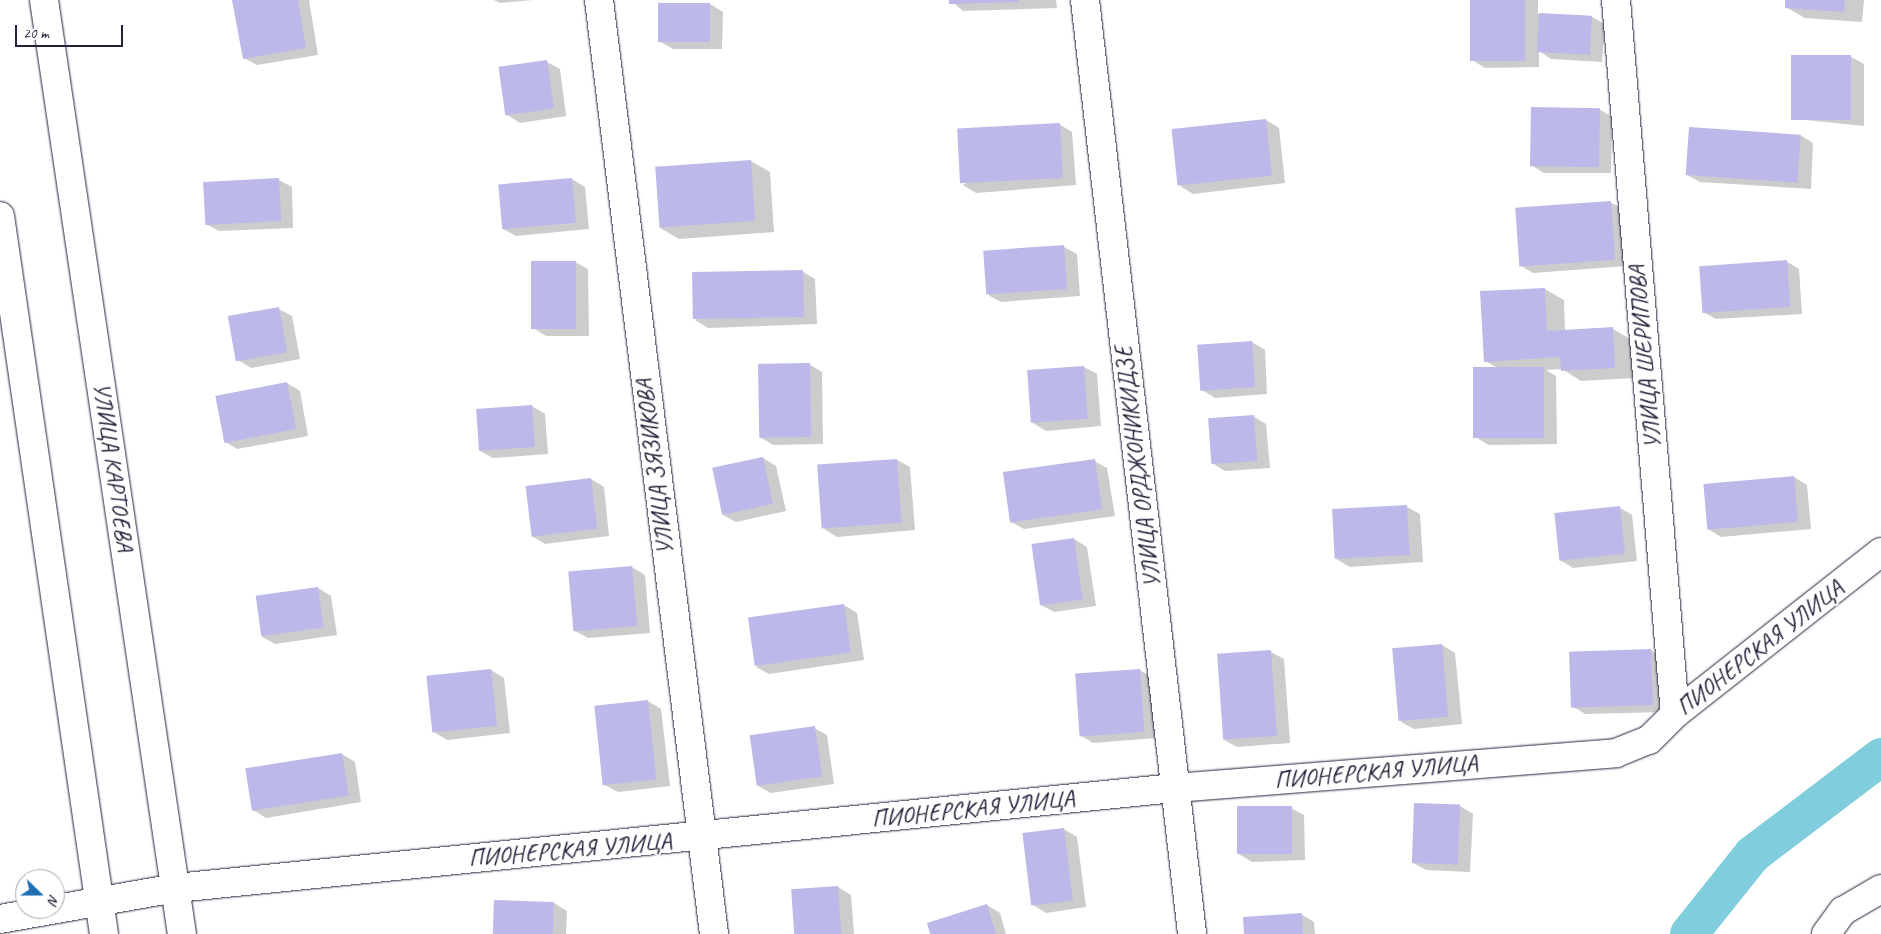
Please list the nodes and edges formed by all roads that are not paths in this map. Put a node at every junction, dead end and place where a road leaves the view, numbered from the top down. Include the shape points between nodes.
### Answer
1 (44, 0) edge
2 (599, 0) edge
3 (1085, 0) edge
4 (1616, 0) edge
5 (0, 216) edge
6 (4, 277) edge
7 (1881, 552) edge
8 (1675, 714) junction
9 (1175, 788) junction
10 (700, 838) junction
11 (176, 888) junction
12 (1881, 889) edge
13 (100, 903) junction
14 (0, 920) edge
15 (104, 934) edge
16 (182, 934) edge
17 (714, 934) edge
18 (1192, 934) edge
19 (1826, 934) edge

1 - 11 street, УЛИЦА КАРТОЕВА
2 - 10 street, УЛИЦА ЗЯЗИКОВА
3 - 9 street, УЛИЦА ОРДЖОНИКИДЗЕ
4 - 8 street, УЛИЦА ШЕРИПОВА
5 - 6 street
6 - 13 street
7 - 8 street, ПИОНЕРСКАЯ УЛИЦА
8 - 9 street, ПИОНЕРСКАЯ УЛИЦА via 1649,740 1616,753
9 - 10 street, ПИОНЕРСКАЯ УЛИЦА
9 - 18 street, УЛИЦА ОРДЖОНИКИДЗЕ
10 - 11 street, ПИОНЕРСКАЯ УЛИЦА
10 - 17 street, УЛИЦА ЗЯЗИКОВА
11 - 13 street, ПИОНЕРСКАЯ УЛИЦА
11 - 16 street, УЛИЦА КАРТОЕВА
12 - 19 street via 1843,911
13 - 14 street, ПИОНЕРСКАЯ УЛИЦА
13 - 15 street

